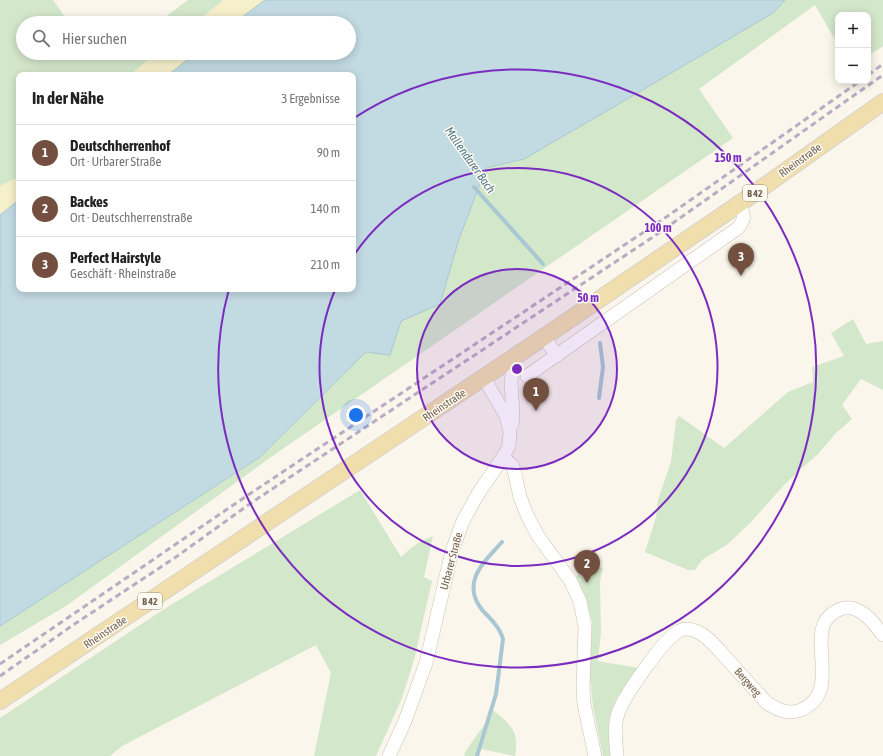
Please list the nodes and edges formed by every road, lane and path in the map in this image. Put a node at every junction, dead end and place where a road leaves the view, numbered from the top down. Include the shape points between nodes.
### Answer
1 (883, 102) edge
2 (739, 204) junction
3 (544, 337) junction
4 (517, 355) junction
5 (556, 356) junction
6 (528, 376) dead end
7 (484, 378) junction
8 (510, 431) junction
9 (503, 457) junction
10 (883, 635) edge
11 (0, 701) edge
12 (389, 756) edge
13 (595, 756) edge
14 (617, 756) edge

1 - 2 main road, Rheinstraße / B 42
2 - 3 main road, Rheinstraße / B 42
2 - 5 street via 744,221 738,228
3 - 4 main road, Rheinstraße / B 42
3 - 5 street
4 - 7 main road, Rheinstraße / B 42
4 - 8 street via 511,381 513,421
5 - 6 street
7 - 8 street, Urbarer Straße via 505,413
7 - 11 main road, Rheinstraße / B 42
8 - 9 street, Urbarer Straße via 509,446
9 - 12 street, Urbarer Straße via 463,521 452,551 426,663
9 - 13 street via 512,465 527,516 538,536 570,580 580,601 585,627 584,704
10 - 14 street, Bergweg via 859,610 843,609 832,614 824,621 822,628 823,683 820,692 806,707 796,712 787,712 777,710 767,703 712,643 697,631 680,630 671,636 624,698 616,723

